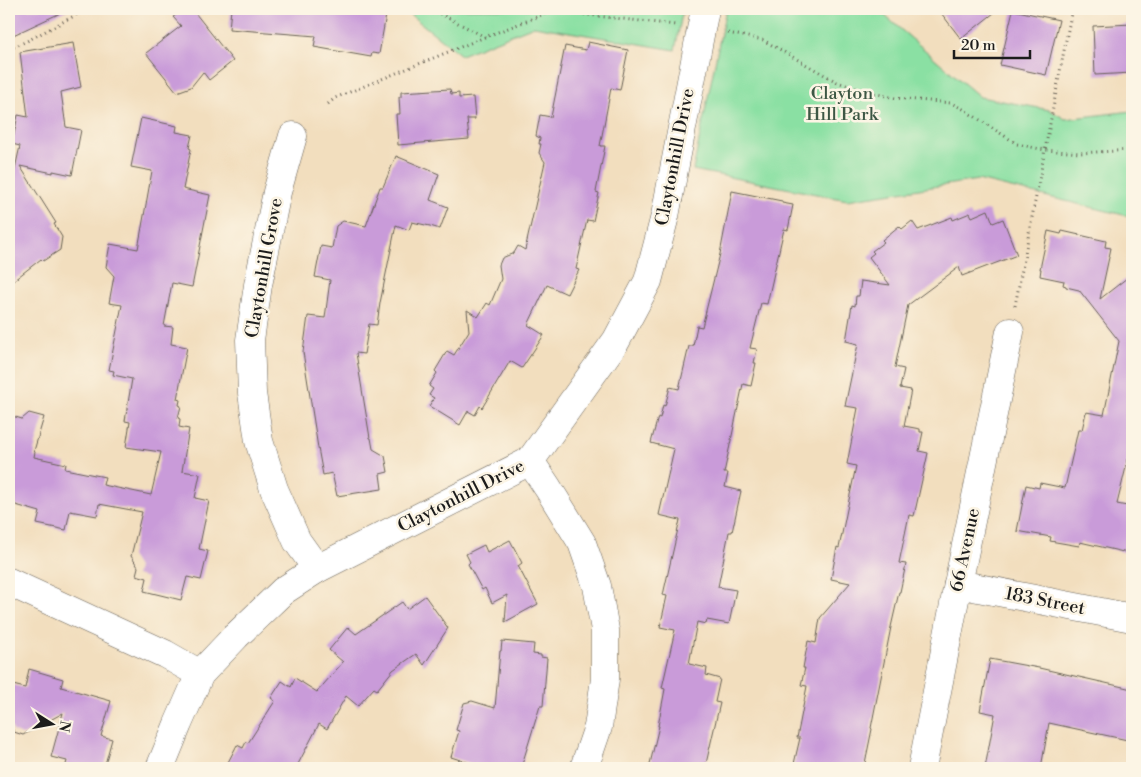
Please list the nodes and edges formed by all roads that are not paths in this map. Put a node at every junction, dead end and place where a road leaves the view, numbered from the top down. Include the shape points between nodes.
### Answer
1 (705, 9) edge
2 (293, 136) dead end
3 (1010, 332) dead end
4 (530, 461) junction
5 (317, 568) junction
6 (9, 582) edge
7 (958, 584) junction
8 (1132, 618) edge
9 (200, 674) junction
10 (160, 768) edge
11 (584, 768) edge
12 (922, 768) edge

1 - 4 street, Claytonhill Drive via 665,216 648,281 616,341
2 - 5 street, Claytonhill Grove via 258,284 250,340 252,393 258,441 274,489 297,541
3 - 7 street, 66 Avenue
4 - 5 street, Claytonhill Drive
4 - 11 street via 582,543 597,586 605,630 605,679 598,727
5 - 9 street, Claytonhill Drive via 283,591
6 - 9 street via 165,654
7 - 8 street, 183 Street
7 - 12 street, 66 Avenue
9 - 10 street, Claytonhill Drive

